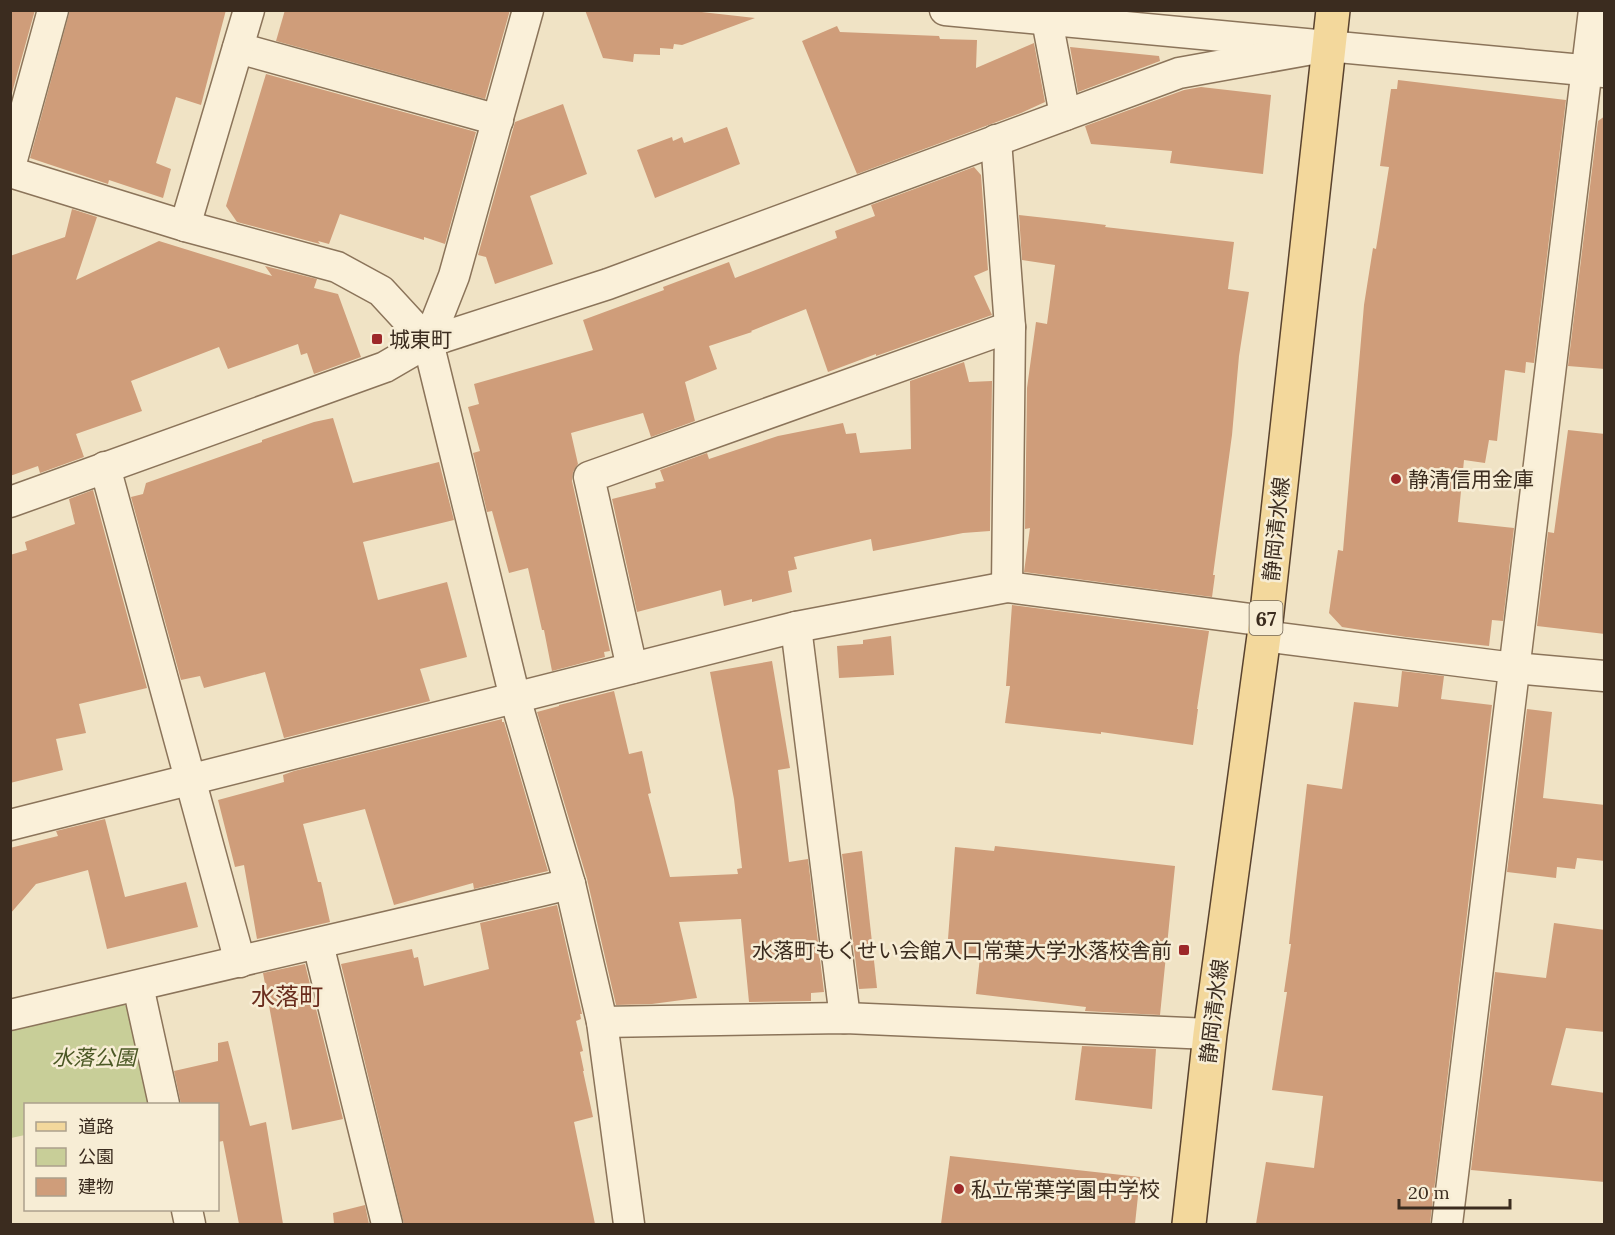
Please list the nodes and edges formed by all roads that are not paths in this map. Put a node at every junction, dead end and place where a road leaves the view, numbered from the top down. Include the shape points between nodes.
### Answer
1 (53, 10) edge
2 (249, 10) edge
3 (528, 10) edge
4 (945, 10) edge
5 (1333, 10) edge
6 (1594, 10) edge
7 (1048, 15) edge
8 (1329, 46) junction
9 (238, 48) junction
10 (1595, 71) edge
11 (1065, 115) junction
12 (498, 120) junction
13 (996, 140) junction
14 (10, 166) edge
15 (10, 172) edge
16 (186, 226) junction
17 (1010, 327) junction
18 (428, 342) junction
19 (105, 467) junction
20 (10, 502) edge
21 (1007, 587) junction
22 (796, 627) junction
23 (1264, 628) junction
24 (632, 668) junction
25 (1514, 668) junction
26 (1605, 676) edge
27 (515, 698) junction
28 (190, 780) junction
29 (10, 825) edge
30 (570, 884) junction
31 (318, 944) junction
32 (240, 962) junction
33 (138, 986) junction
34 (10, 1015) edge
35 (845, 1018) junction
36 (602, 1022) junction
37 (1210, 1034) junction
38 (164, 1103) edge
39 (387, 1224) edge
40 (629, 1224) edge
41 (1189, 1224) edge
42 (1447, 1224) edge

1 - 14 street
2 - 9 street
3 - 12 street
4 - 7 street
5 - 8 main road, 静岡清水線 / 67
6 - 10 street
7 - 8 street
7 - 11 street
8 - 10 street
8 - 11 street via 1179,73
8 - 23 main road, 静岡清水線 / 67
9 - 12 street
9 - 16 street
10 - 25 street
11 - 13 street
12 - 18 street via 454,276
13 - 17 street
13 - 18 street via 608,284
15 - 16 street
16 - 18 street via 337,267 381,291
17 - 21 street
17 - 24 street via 589,477
18 - 19 street via 385,367
18 - 27 street
19 - 20 street
19 - 28 street
21 - 22 street
21 - 23 street
22 - 24 street
22 - 35 street
23 - 25 street
23 - 37 main road, 静岡清水線 / 67
24 - 27 street
25 - 26 street
25 - 42 street
27 - 28 street
27 - 30 street
28 - 29 street
28 - 32 street
30 - 31 street
30 - 36 street
31 - 32 street
31 - 39 street
32 - 33 street
33 - 34 street
33 - 38 street
35 - 36 street
35 - 37 street
36 - 40 street
37 - 41 main road, 静岡清水線 / 67

